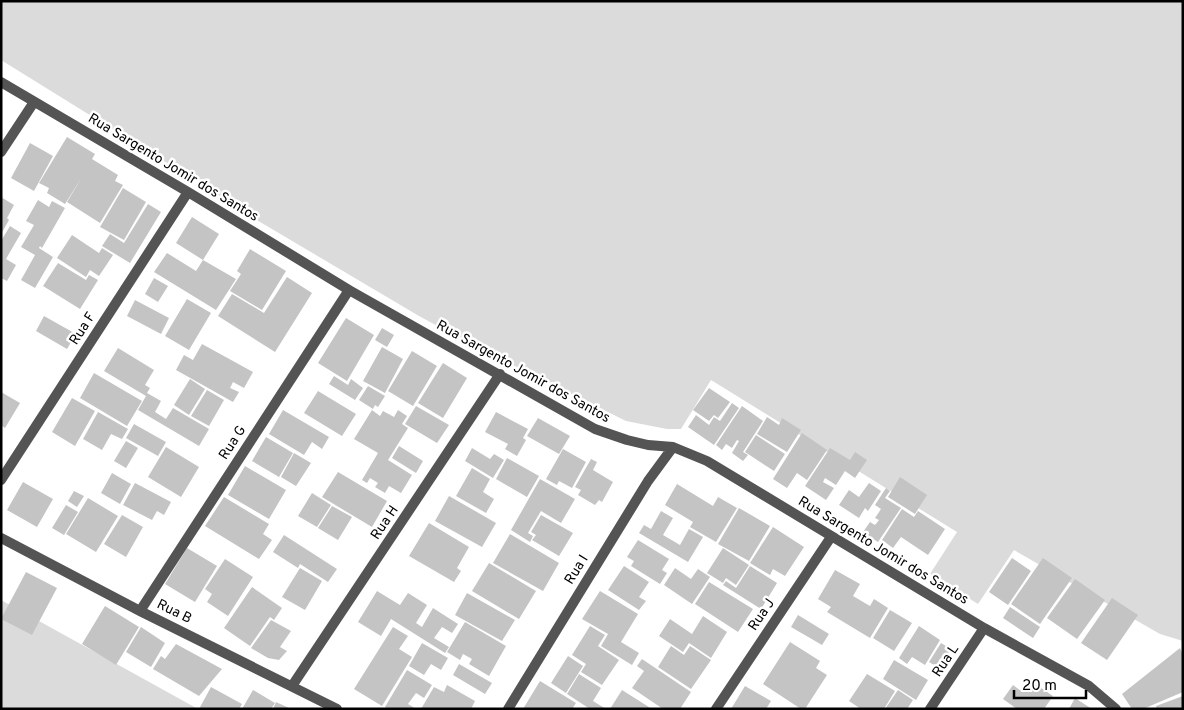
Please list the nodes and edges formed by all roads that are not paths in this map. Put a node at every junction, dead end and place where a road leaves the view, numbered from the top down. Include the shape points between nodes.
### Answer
1 (1, 82) edge
2 (34, 102) junction
3 (1, 152) edge
4 (188, 192) junction
5 (349, 290) junction
6 (500, 374) junction
7 (673, 447) junction
8 (1, 480) edge
9 (831, 537) junction
10 (1, 538) edge
11 (140, 611) junction
12 (984, 628) junction
13 (292, 686) junction
14 (336, 709) edge
15 (508, 709) edge
16 (716, 709) edge
17 (930, 709) edge
18 (1116, 709) edge

1 - 2 street, Rua Sargento Jomir dos Santos
2 - 3 street
2 - 4 street, Rua Sargento Jomir dos Santos
4 - 5 street, Rua Sargento Jomir dos Santos
4 - 8 street, Rua F
5 - 6 street, Rua Sargento Jomir dos Santos
5 - 11 street, Rua G
6 - 7 street, Rua Sargento Jomir dos Santos via 610,436
6 - 13 street, Rua H
7 - 9 street, Rua Sargento Jomir dos Santos via 707,461
7 - 15 street, Rua I via 648,481
9 - 12 street, Rua Sargento Jomir dos Santos
9 - 16 street, Rua J
10 - 11 street, Rua B
11 - 13 street, Rua B
12 - 17 street, Rua L
12 - 18 street, Rua Sargento Jomir dos Santos via 1089,686
13 - 14 street, Rua B

